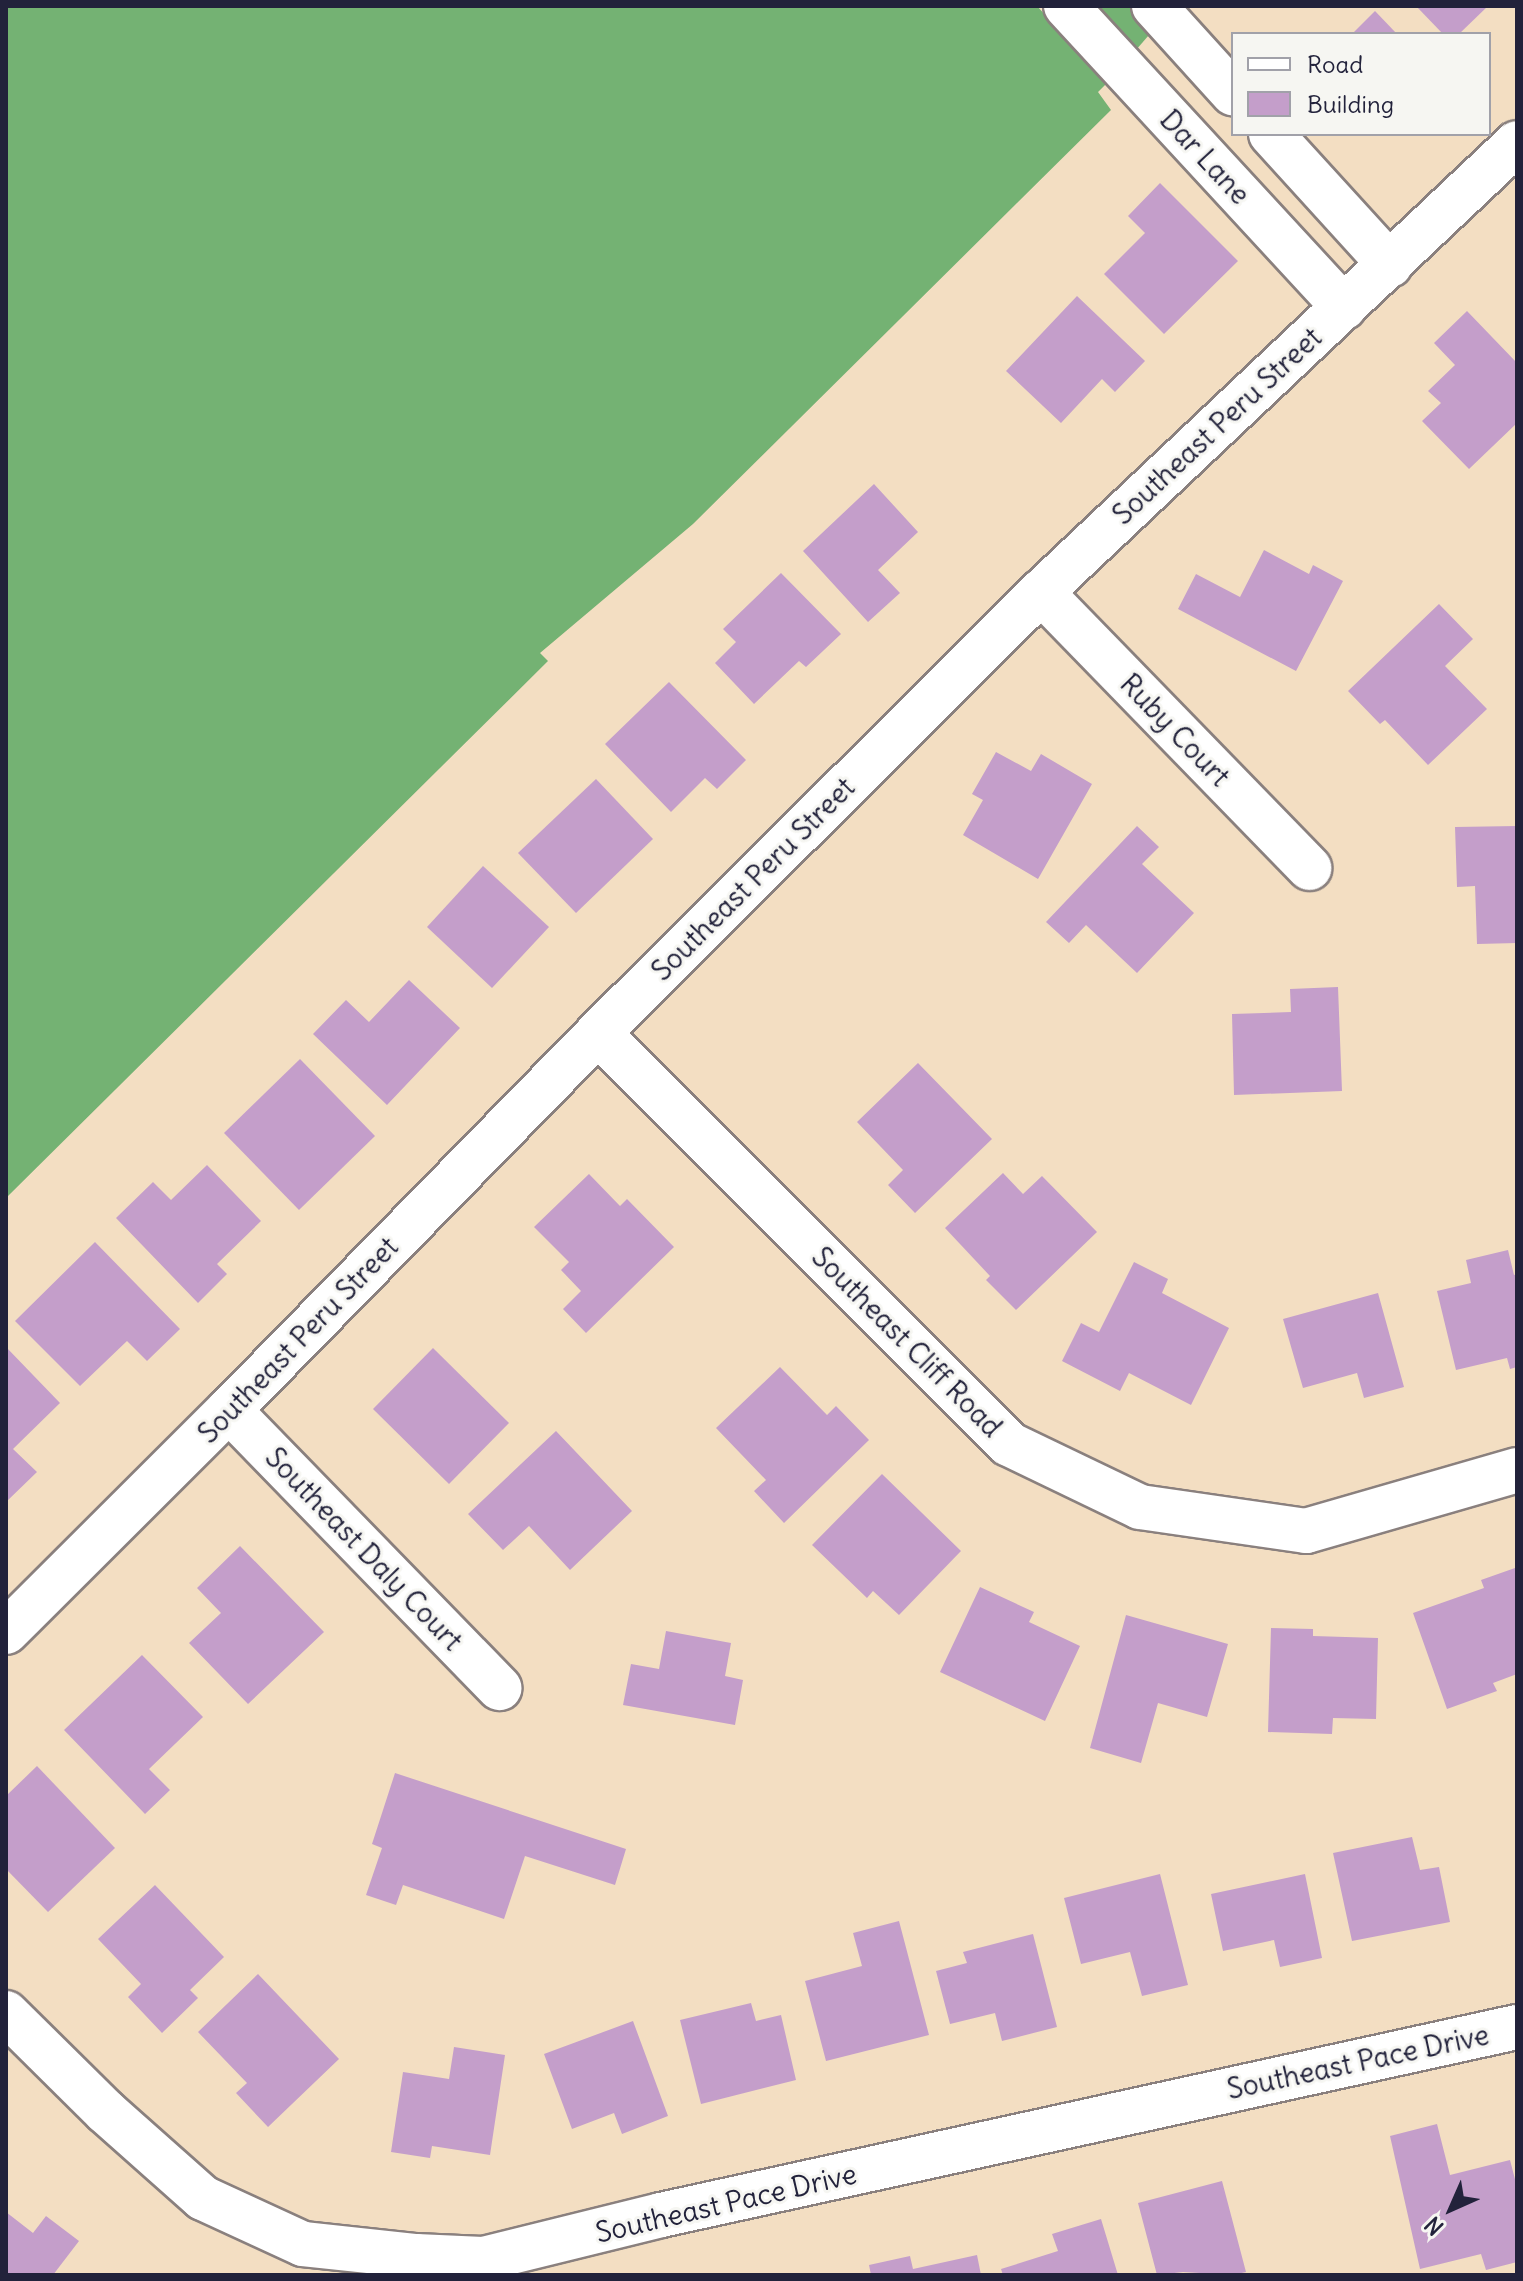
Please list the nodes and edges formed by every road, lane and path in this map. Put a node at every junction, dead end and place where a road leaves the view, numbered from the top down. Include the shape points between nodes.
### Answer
1 (1066, 6) edge
2 (1154, 6) edge
3 (1231, 91) edge
4 (1273, 136) edge
5 (1517, 143) edge
6 (1390, 265) junction
7 (1344, 307) junction
8 (1041, 592) junction
9 (1309, 868) dead end
10 (598, 1033) junction
11 (229, 1410) junction
12 (1517, 1470) edge
13 (6, 1632) edge
14 (499, 1688) dead end
15 (6, 2013) edge
16 (1517, 2027) edge

1 - 7 street, Dar Lane
2 - 3 street
4 - 6 street
5 - 6 street, Southeast Peru Street
6 - 7 street, Southeast Peru Street
7 - 8 street, Southeast Peru Street
8 - 9 street, Ruby Court
8 - 10 street, Southeast Peru Street
10 - 11 street, Southeast Peru Street
10 - 12 street, Southeast Cliff Road via 1009,1444 1127,1501 1306,1531
11 - 13 street, Southeast Peru Street
11 - 14 street, Southeast Daly Court
15 - 16 street, Southeast Pace Drive via 203,2198 303,2244 483,2259

